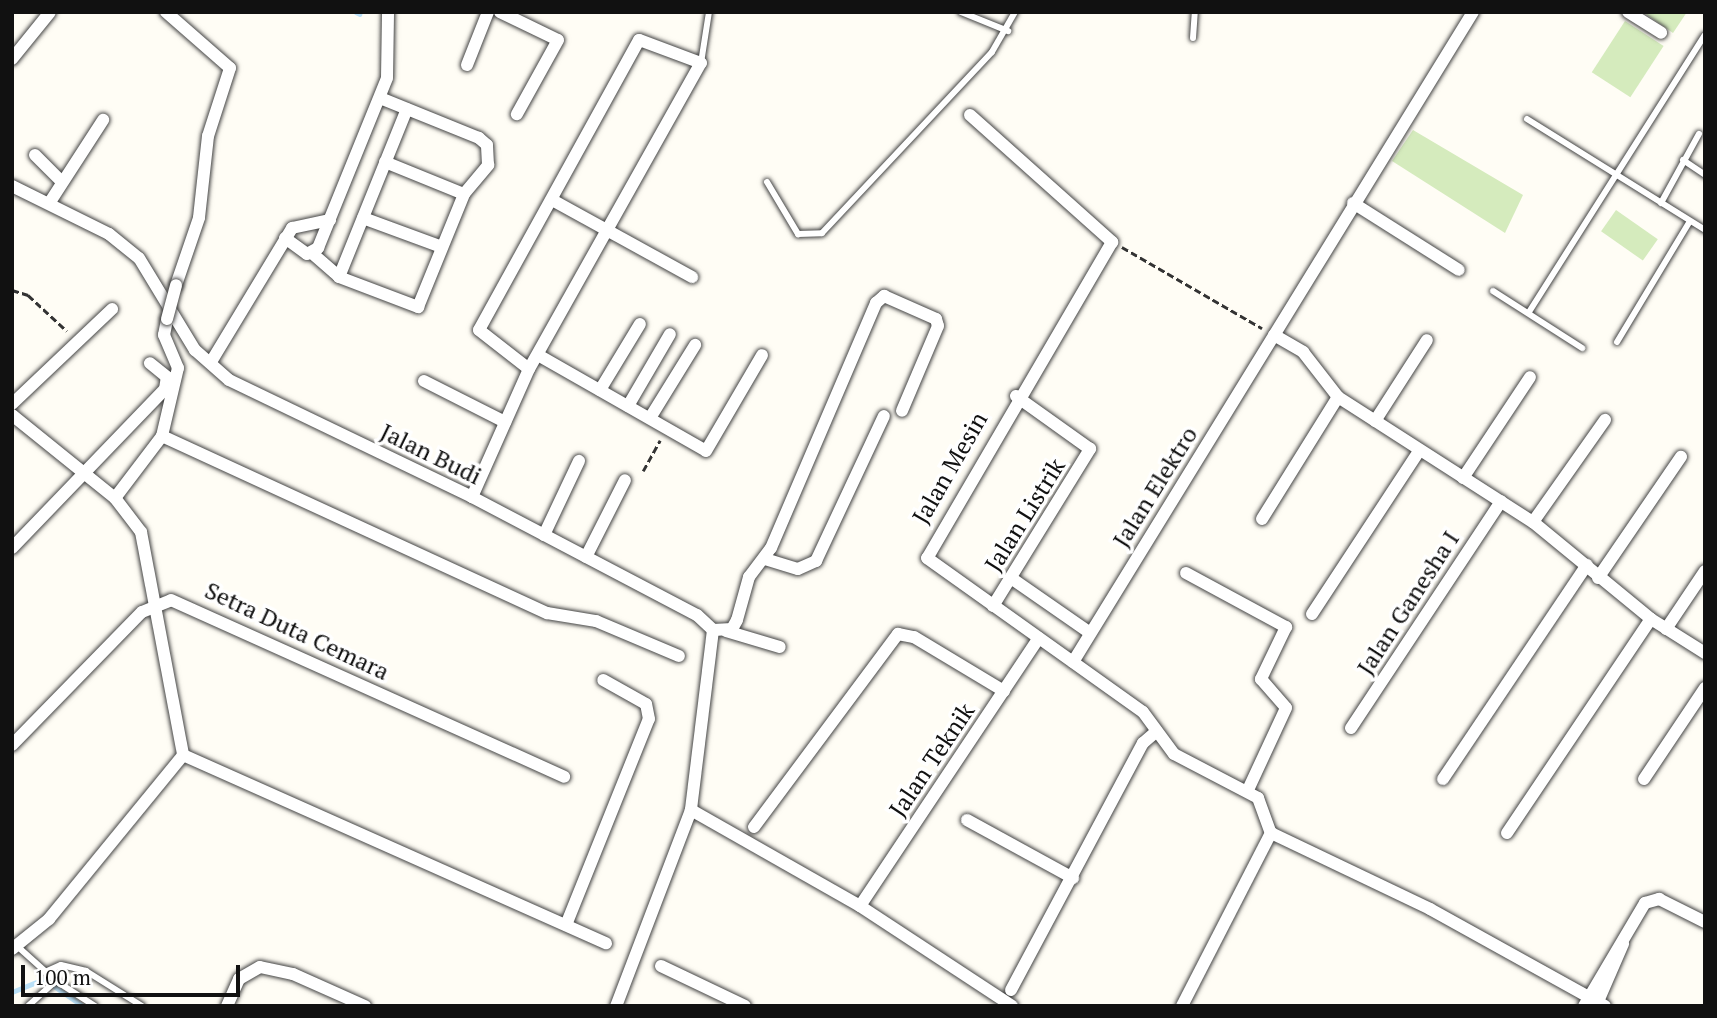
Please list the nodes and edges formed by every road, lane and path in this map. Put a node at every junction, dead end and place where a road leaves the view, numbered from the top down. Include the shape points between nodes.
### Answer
1 (50, 12) edge
2 (166, 12) edge
3 (388, 12) edge
4 (488, 12) edge
5 (500, 12) edge
6 (709, 12) edge
7 (961, 12) edge
8 (1014, 12) edge
9 (1195, 12) edge
10 (1473, 12) edge
11 (1628, 12) edge
12 (1008, 31) junction
13 (1661, 33) dead end
14 (1705, 35) edge
15 (1193, 38) dead end
16 (12, 59) edge
17 (701, 63) junction
18 (467, 65) dead end
19 (380, 98) junction
20 (407, 109) junction
21 (517, 114) dead end
22 (971, 115) dead end
23 (1527, 119) dead end
24 (103, 120) dead end
25 (1699, 134) dead end
26 (34, 155) dead end
27 (1683, 160) junction
28 (385, 162) junction
29 (1705, 175) edge
30 (1616, 176) junction
31 (62, 182) junction
32 (766, 182) dead end
33 (12, 186) edge
34 (464, 194) junction
35 (552, 200) junction
36 (50, 202) junction
37 (1353, 203) junction
38 (1661, 203) junction
39 (363, 218) junction
40 (331, 220) junction
41 (1690, 220) junction
42 (1705, 230) edge
43 (608, 232) junction
44 (285, 237) junction
45 (1112, 242) junction
46 (442, 247) junction
47 (313, 254) junction
48 (1459, 270) dead end
49 (339, 277) junction
50 (692, 277) dead end
51 (12, 290) edge
52 (1493, 291) dead end
53 (111, 309) dead end
54 (1529, 312) junction
55 (640, 324) dead end
56 (1268, 332) junction
57 (670, 334) dead end
58 (75, 339) junction
59 (1427, 340) dead end
60 (1616, 342) dead end
61 (695, 345) dead end
62 (1582, 348) dead end
63 (538, 355) junction
64 (762, 355) dead end
65 (211, 362) junction
66 (150, 363) dead end
67 (529, 369) junction
68 (1530, 377) dead end
69 (424, 381) dead end
70 (600, 390) junction
71 (1016, 396) junction
72 (1338, 397) junction
73 (12, 404) edge
74 (628, 405) junction
75 (902, 411) dead end
76 (12, 415) edge
77 (884, 416) dead end
78 (650, 418) junction
79 (1605, 420) dead end
80 (1375, 421) junction
81 (505, 422) junction
82 (667, 428) junction
83 (162, 436) junction
84 (1419, 451) junction
85 (1681, 457) dead end
86 (579, 461) dead end
87 (643, 471) dead end
88 (83, 475) junction
89 (1463, 478) junction
90 (625, 480) dead end
91 (472, 497) junction
92 (116, 498) junction
93 (1501, 501) junction
94 (1262, 519) dead end
95 (1533, 522) junction
96 (544, 535) junction
97 (12, 548) edge
98 (586, 557) junction
99 (765, 559) junction
100 (1587, 565) junction
101 (1705, 571) edge
102 (1186, 573) dead end
103 (1011, 578) junction
104 (1598, 578) junction
105 (156, 601) junction
106 (993, 606) junction
107 (1312, 614) dead end
108 (1651, 619) junction
109 (1666, 629) junction
110 (720, 631) junction
111 (1090, 633) junction
112 (1039, 638) junction
113 (780, 647) dead end
114 (1705, 653) edge
115 (679, 656) dead end
116 (1073, 662) junction
117 (603, 680) dead end
118 (1705, 688) edge
119 (1004, 691) junction
120 (1351, 728) dead end
121 (1157, 731) junction
122 (12, 745) edge
123 (183, 755) junction
124 (564, 776) dead end
125 (1443, 779) dead end
126 (1644, 779) dead end
127 (1248, 790) junction
128 (691, 810) junction
129 (967, 820) dead end
130 (754, 827) dead end
131 (1270, 833) junction
132 (1507, 833) dead end
133 (1073, 878) junction
134 (860, 905) junction
135 (1705, 922) edge
136 (566, 925) junction
137 (606, 943) dead end
138 (15, 947) edge
139 (661, 966) dead end
140 (45, 972) junction
141 (56, 981) junction
142 (1011, 990) dead end
143 (1595, 1003) edge
144 (28, 1006) edge
145 (95, 1006) edge
146 (142, 1006) edge
147 (227, 1006) edge
148 (365, 1006) edge
149 (616, 1006) edge
150 (745, 1006) edge
151 (1012, 1006) edge
152 (1182, 1006) edge

1 - 16 street
2 - 83 street, bridge via 230,68 208,136 199,218 164,335 178,368
3 - 19 street via 390,47
4 - 18 street
5 - 21 street via 558,40
6 - 17 lane
7 - 12 lane
8 - 12 lane
9 - 15 lane
10 - 37 street, Jalan Elektro
11 - 13 street
12 - 32 lane via 822,233 798,234
14 - 30 lane
17 - 35 street via 639,40
17 - 43 street
19 - 20 street
19 - 40 street
20 - 28 street
20 - 34 street via 487,145 488,165
22 - 45 street
23 - 30 lane
24 - 31 street
25 - 27 lane
26 - 31 street
27 - 29 lane
27 - 38 lane
28 - 34 street
28 - 39 street
30 - 38 lane
30 - 54 lane
31 - 36 street
33 - 36 street, Jalan Budi
34 - 46 street
35 - 43 street
35 - 67 street via 479,330
36 - 65 street, Jalan Budi via 139,258 195,350
37 - 48 street
37 - 56 street, Jalan Elektro
38 - 41 lane
39 - 46 street
39 - 49 street
40 - 44 street via 292,228
40 - 47 street
41 - 42 lane
41 - 60 lane
43 - 50 street
43 - 63 street
44 - 47 street
44 - 65 street
45 - 56 path
45 - 71 street, Jalan Mesin
46 - 49 street via 418,307
47 - 49 street
51 - 58 path via 29,295
52 - 54 lane
53 - 58 street
54 - 62 lane
55 - 70 street
56 - 72 street via 1303,352
56 - 111 street, Jalan Elektro
57 - 74 street
58 - 73 street
59 - 80 street
61 - 78 street
63 - 67 street
63 - 70 street
64 - 82 street via 706,451
65 - 91 street, Jalan Budi via 229,380
66 - 88 street via 167,377 165,389
67 - 81 street
68 - 89 street
69 - 81 street
70 - 74 street
71 - 103 street, Jalan Listrik via 1090,446
71 - 106 street, Jalan Mesin via 930,544 930,562
72 - 80 street
72 - 94 street
74 - 78 street
75 - 99 street via 938,326 936,319 884,296 876,303
76 - 88 street
77 - 99 street via 816,561 798,569
78 - 82 street
79 - 95 street
80 - 84 street
81 - 91 street
82 - 87 path
83 - 92 street
83 - 115 street via 547,613 596,621
84 - 89 street
84 - 107 street
85 - 104 street
86 - 96 street
88 - 92 street
88 - 97 street
89 - 93 street
90 - 98 street
91 - 96 street, Jalan Budi
92 - 105 street via 141,532
93 - 95 street
93 - 120 street, Jalan Ganesha I
95 - 100 street
96 - 98 street, Jalan Budi
98 - 110 street, Jalan Budi
99 - 110 street via 749,577 737,620
100 - 104 street
100 - 125 street
101 - 109 street
102 - 127 street via 1286,627 1261,679 1286,708
103 - 106 street, Jalan Listrik
103 - 111 street
104 - 108 street
105 - 122 street
105 - 123 street
105 - 124 street, Setra Duta Cemara via 181,601
106 - 112 street
108 - 109 street
108 - 132 street
109 - 114 street
110 - 113 street
110 - 128 street
111 - 116 street, Jalan Elektro
112 - 116 street
112 - 119 street, Jalan Teknik
116 - 121 street via 1143,712
117 - 136 street via 646,704 649,719
118 - 126 street
119 - 130 street via 914,637 898,634
119 - 134 street, Jalan Teknik
121 - 127 street via 1174,754
121 - 133 street via 1143,743
123 - 136 street
123 - 138 street via 49,919
127 - 131 street via 1265,808
128 - 134 street
128 - 149 street
129 - 133 street
131 - 143 street via 1430,909
131 - 152 street
133 - 142 street
134 - 151 street
135 - 143 street via 1651,900 1623,944
136 - 137 street
138 - 140 lane
139 - 150 street
140 - 141 lane
140 - 146 lane via 61,965 86,971
141 - 144 lane
141 - 145 lane
147 - 148 street via 239,979 260,967 293,974

